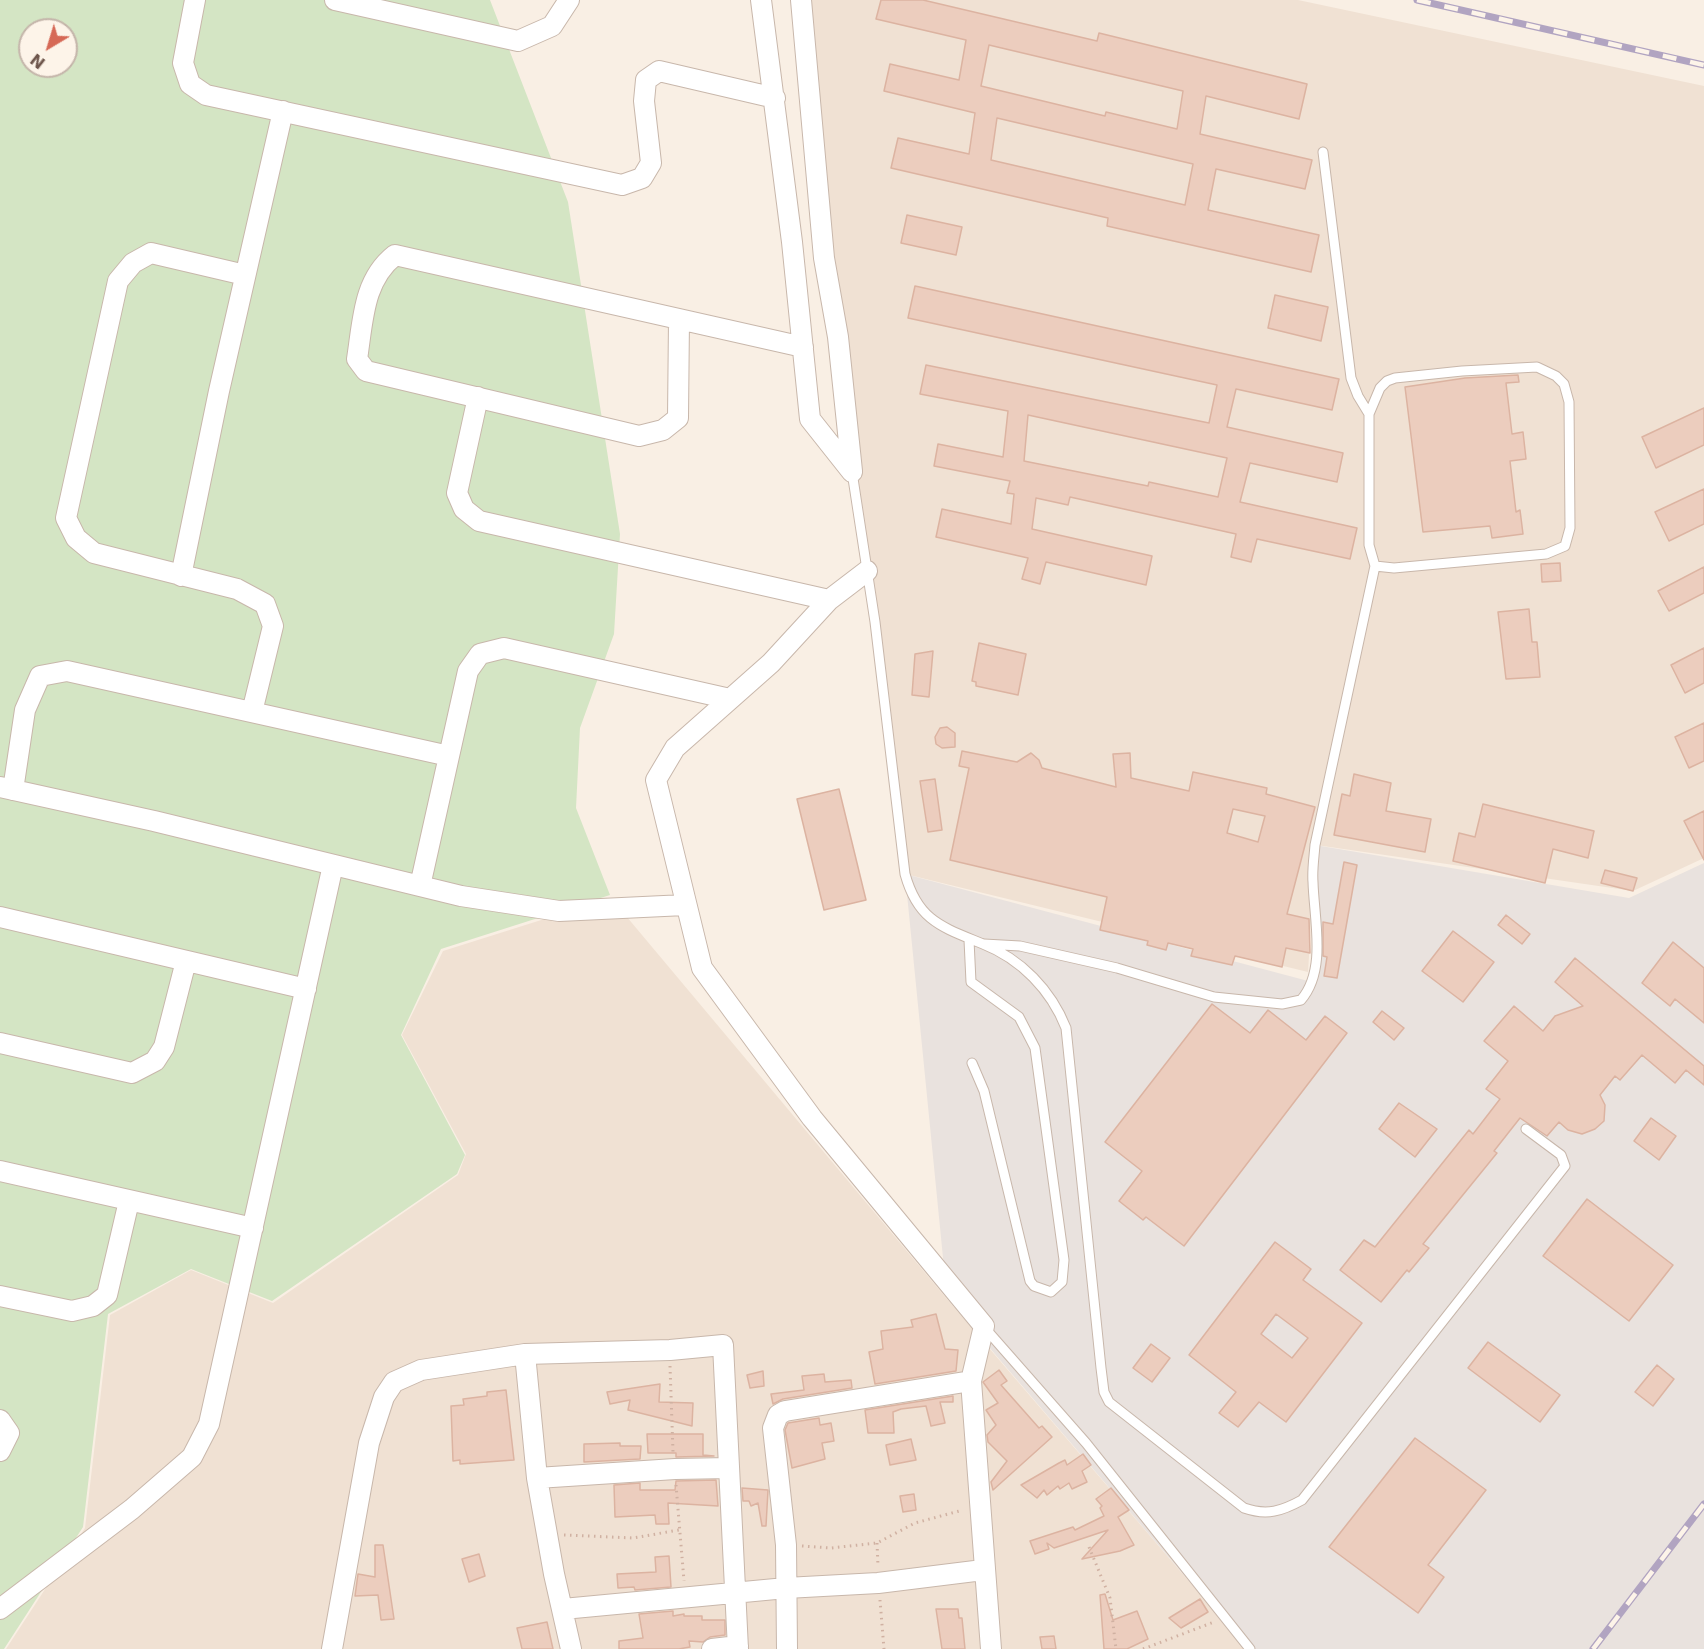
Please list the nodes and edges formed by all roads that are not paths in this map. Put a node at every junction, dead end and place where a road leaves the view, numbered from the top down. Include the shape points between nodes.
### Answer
1 (195, 0) edge
2 (336, 0) edge
3 (569, 0) edge
4 (761, 0) edge
5 (801, 0) edge
6 (775, 98) junction
7 (283, 111) junction
8 (1323, 152) dead end
9 (245, 275) junction
10 (679, 320) junction
11 (803, 347) junction
12 (478, 397) junction
13 (1369, 414) junction
14 (852, 472) junction
15 (1375, 566) junction
16 (867, 571) junction
17 (181, 576) junction
18 (829, 600) junction
19 (730, 699) junction
20 (252, 712) junction
21 (449, 756) junction
22 (7, 789) edge
23 (333, 864) junction
24 (420, 885) junction
25 (685, 905) junction
26 (0, 917) edge
27 (969, 940) junction
28 (984, 944) junction
29 (186, 961) junction
30 (306, 989) junction
31 (0, 1043) edge
32 (972, 1063) dead end
33 (1526, 1130) dead end
34 (0, 1172) edge
35 (129, 1201) junction
36 (252, 1228) junction
37 (0, 1296) edge
38 (984, 1326) junction
39 (525, 1354) junction
40 (971, 1382) junction
41 (0, 1420) edge
42 (0, 1450) edge
43 (729, 1468) junction
44 (537, 1478) junction
45 (983, 1570) junction
46 (786, 1588) junction
47 (737, 1594) junction
48 (0, 1610) edge
49 (563, 1610) junction
50 (738, 1648) edge
51 (332, 1649) edge
52 (571, 1649) edge
53 (712, 1649) edge
54 (787, 1649) edge
55 (990, 1649) edge
56 (1250, 1649) edge

1 - 7 street via 183,63 190,84 206,95
2 - 3 street via 518,41 552,26
4 - 6 street
5 - 14 street via 824,258 838,337
6 - 7 street via 658,71 646,80 644,101 651,163 642,178 622,185
6 - 11 street
7 - 9 street
8 - 13 lane via 1351,378
9 - 17 street
9 - 17 street via 151,254 133,263 118,281 66,518 76,538 94,553
10 - 11 street
10 - 12 street via 678,418 663,430 639,436
10 - 12 street via 395,255 381,267 365,303 357,359 366,370
11 - 14 street via 810,419
12 - 18 street via 457,493 464,509 479,521
13 - 15 lane via 1369,545
13 - 15 lane via 1387,381 1462,370 1537,367 1564,384 1569,402 1570,528 1565,546 1546,554 1394,568
14 - 16 lane
15 - 28 lane via 1315,845 1312,880 1316,956 1312,982 1302,1000 1282,1004 1214,997 1117,968 1020,946
16 - 18 street
16 - 27 lane via 905,874 911,895 921,910 953,934
17 - 20 street via 237,589 265,604 273,626
18 - 19 street via 771,663
19 - 21 street via 504,648 480,654 468,671
19 - 25 street via 675,748 656,780
20 - 21 street
20 - 22 street via 67,671 40,676 25,710
21 - 24 street
22 - 23 street
23 - 24 street
23 - 30 street
24 - 25 street via 461,896 559,911
25 - 38 street via 702,968 812,1118
26 - 29 street
27 - 28 lane
27 - 32 lane via 971,982 1019,1017 1035,1048 1064,1260 1062,1282 1051,1292 1030,1281 984,1091
28 - 33 lane via 1022,967 1042,986 1053,999 1065,1028 1104,1392 1124,1415 1229,1498 1259,1513 1289,1508 1309,1493 1559,1177 1565,1160
29 - 30 street
29 - 31 street via 164,1047 155,1061 132,1073
30 - 36 street
34 - 35 street
35 - 36 street
35 - 37 street via 106,1295 93,1306 72,1311
36 - 48 street via 209,1424 192,1457 132,1509
38 - 40 street
38 - 56 lane via 1086,1443
39 - 43 street via 723,1345
39 - 44 street
39 - 51 street via 421,1370 394,1382 384,1397 369,1443
40 - 45 street
40 - 46 street via 778,1415 774,1420 774,1439 786,1545
41 - 42 street via 9,1433
43 - 44 street
43 - 47 street
44 - 49 street
45 - 46 street via 878,1583
45 - 55 street
46 - 47 street
46 - 54 street
47 - 49 street
47 - 50 street
49 - 52 street
50 - 53 street

